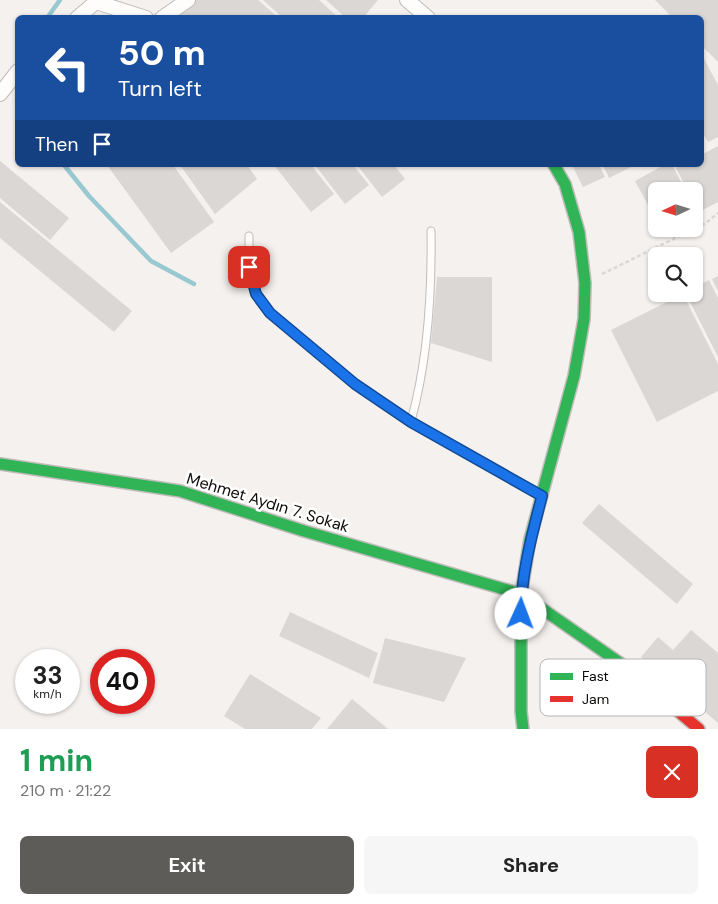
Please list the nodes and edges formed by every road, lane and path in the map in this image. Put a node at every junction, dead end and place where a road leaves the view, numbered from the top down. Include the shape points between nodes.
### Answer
1 (188, 0) edge
2 (407, 0) edge
3 (81, 15) edge
4 (137, 15) edge
5 (166, 15) edge
6 (424, 15) edge
7 (15, 75) edge
8 (0, 94) edge
9 (555, 167) edge
10 (718, 213) edge
11 (431, 231) dead end
12 (249, 236) dead end
13 (585, 283) junction
14 (411, 422) junction
15 (0, 464) edge
16 (542, 496) junction
17 (521, 594) junction
18 (614, 659) edge
19 (683, 716) edge
20 (523, 729) edge
21 (699, 729) edge

1 - 5 street
2 - 6 street
3 - 4 street via 96,2
7 - 8 street
9 - 13 street via 565,184 578,232
10 - 13 path via 706,223
11 - 14 lane via 431,298 419,392
12 - 14 lane via 251,281 266,309 355,384
13 - 16 street via 584,319 574,376
14 - 16 lane
15 - 17 street, Mehmet Aydın 7. Sokak via 180,492
16 - 17 street via 530,539
17 - 18 street, Mehmet Aydın 7. Sokak
17 - 20 street
19 - 21 street, Mehmet Aydın 7. Sokak

